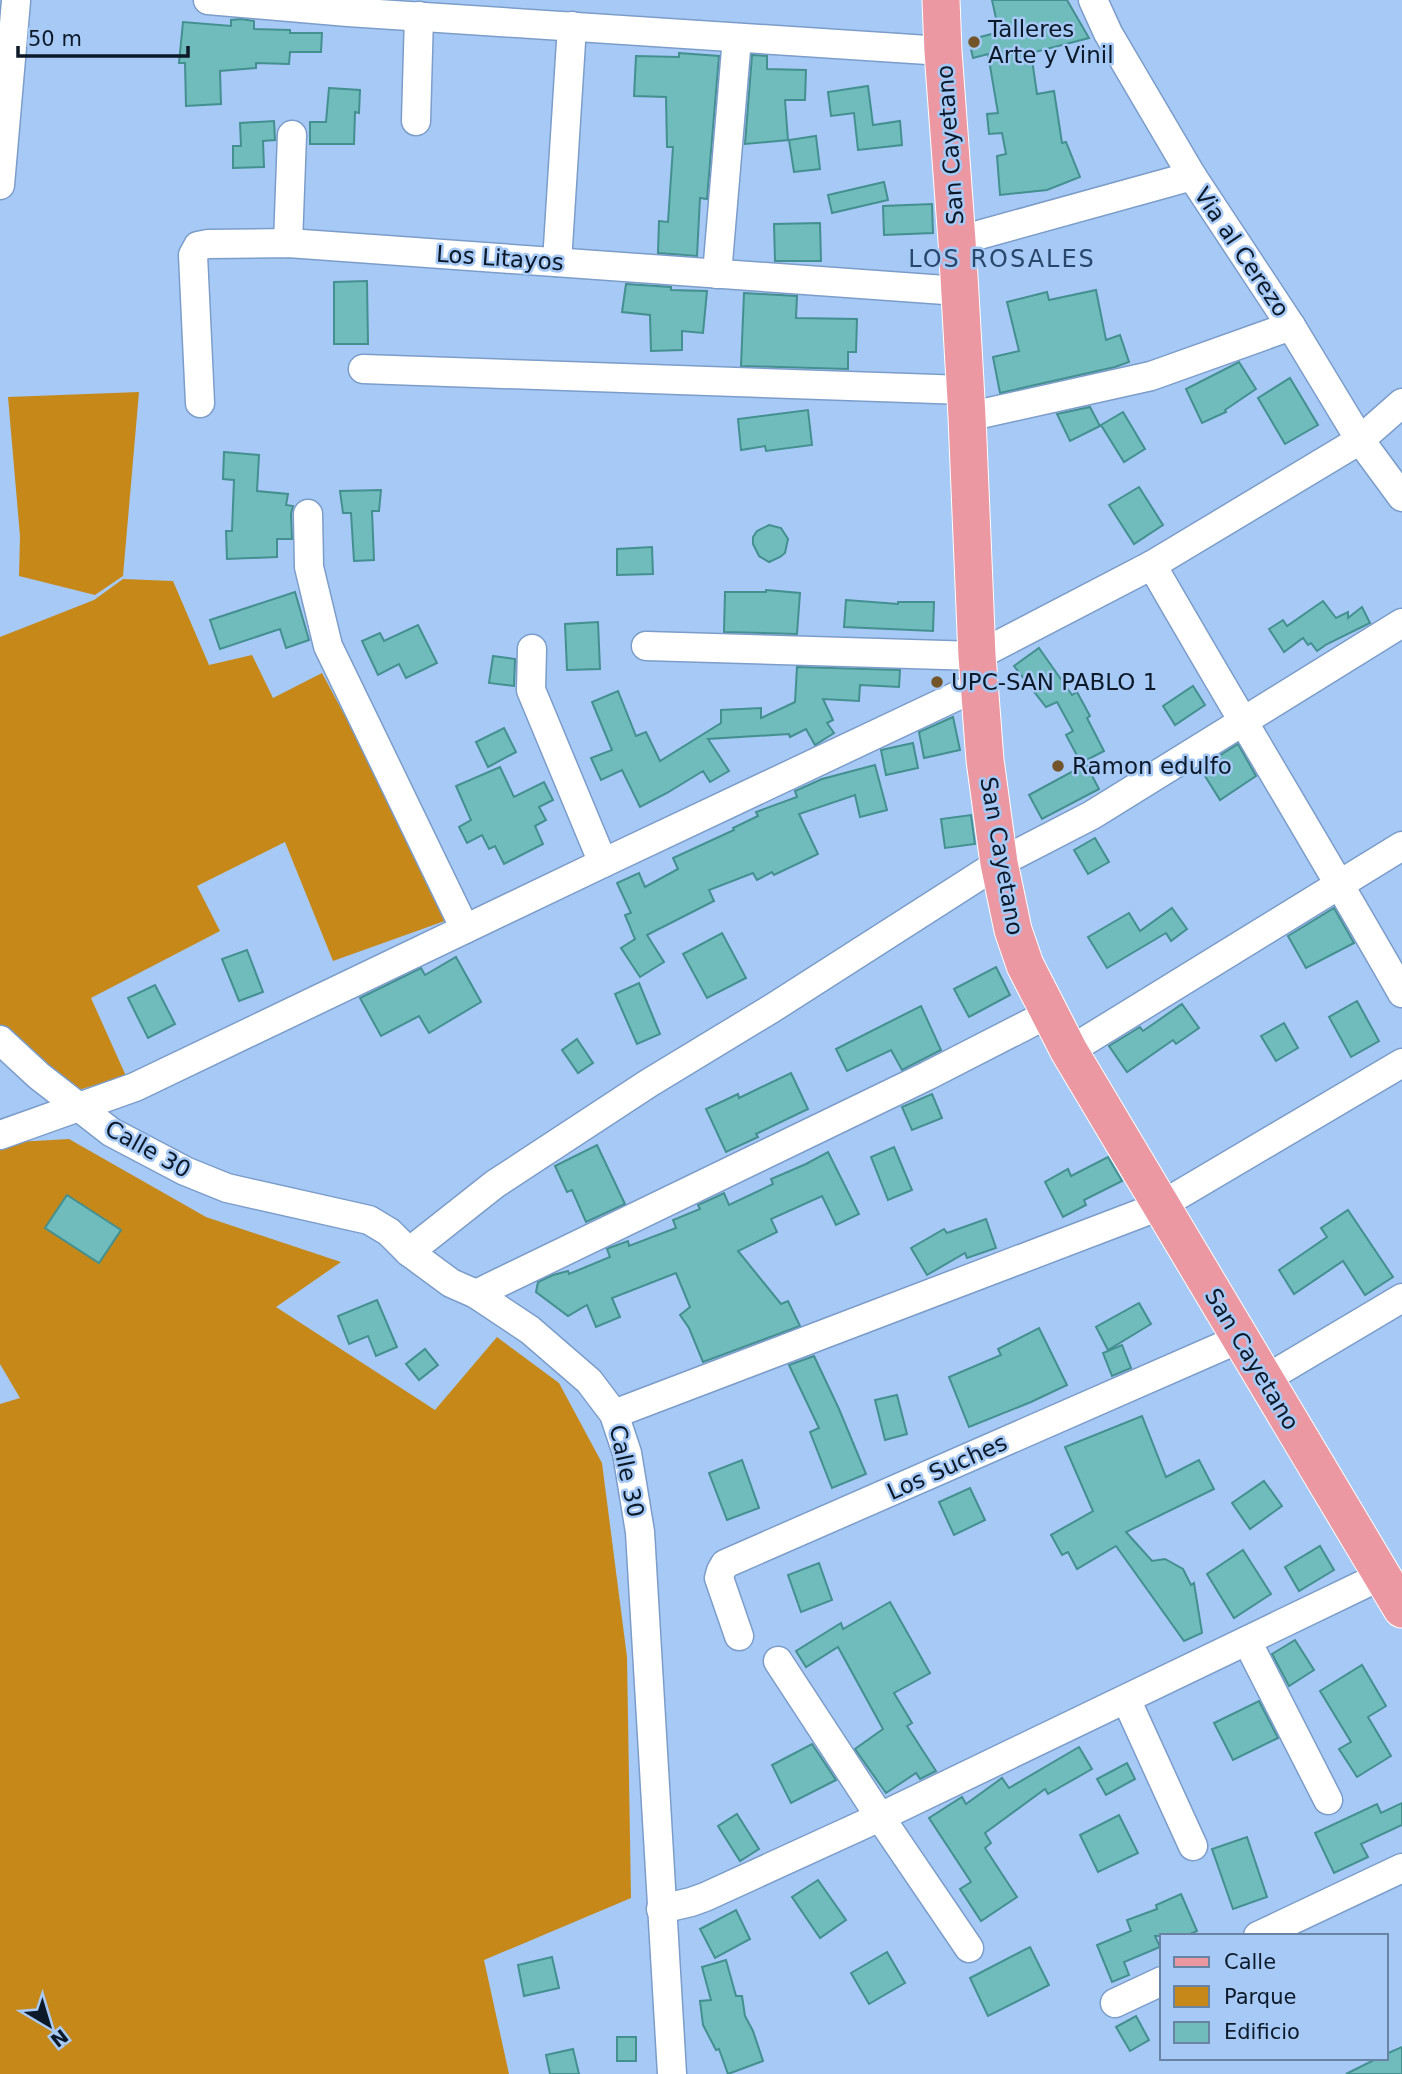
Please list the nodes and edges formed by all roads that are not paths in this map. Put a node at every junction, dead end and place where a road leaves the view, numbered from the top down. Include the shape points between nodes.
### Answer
1 (208, 0) edge
2 (942, 0) edge
3 (1093, 0) edge
4 (16, 1) edge
5 (419, 16) junction
6 (572, 26) junction
7 (737, 38) junction
8 (943, 51) junction
9 (416, 121) dead end
10 (292, 135) dead end
11 (1192, 176) junction
12 (0, 185) edge
13 (957, 241) junction
14 (288, 243) junction
15 (557, 262) junction
16 (717, 274) junction
17 (959, 291) junction
18 (1291, 326) junction
19 (363, 369) dead end
20 (200, 403) dead end
21 (1402, 403) edge
22 (966, 404) junction
23 (1360, 440) junction
24 (1402, 498) edge
25 (307, 514) dead end
26 (1152, 565) junction
27 (1402, 623) edge
28 (646, 646) dead end
29 (532, 649) dead end
30 (978, 671) junction
31 (1242, 722) junction
32 (1402, 846) edge
33 (603, 863) junction
34 (999, 863) junction
35 (1340, 884) junction
36 (465, 929) junction
37 (1402, 993) edge
38 (1048, 1014) junction
39 (0, 1040) edge
40 (1069, 1051) junction
41 (1402, 1063) edge
42 (75, 1109) junction
43 (10, 1131) edge
44 (1160, 1206) junction
45 (409, 1252) junction
46 (476, 1294) junction
47 (1402, 1298) edge
48 (1239, 1339) junction
49 (1264, 1380) junction
50 (614, 1414) junction
51 (1381, 1576) junction
52 (1402, 1609) edge
53 (739, 1636) dead end
54 (1247, 1641) junction
55 (778, 1661) dead end
56 (1126, 1699) junction
57 (1328, 1800) dead end
58 (880, 1817) junction
59 (1193, 1846) dead end
60 (1402, 1868) edge
61 (662, 1909) junction
62 (1262, 1934) edge
63 (969, 1948) dead end
64 (1160, 1982) edge
65 (1115, 2003) dead end
66 (672, 2074) edge

1 - 5 street
2 - 8 main road, San Cayetano
3 - 11 street, Via al Cerezo
4 - 12 street
5 - 6 street
5 - 9 street
6 - 7 street
6 - 15 street
7 - 8 street
7 - 16 street
8 - 13 main road, San Cayetano
10 - 14 street
11 - 13 street
11 - 18 street, Via al Cerezo
13 - 17 main road, San Cayetano
14 - 15 street, Los Litayos
14 - 20 street, Los Litayos via 208,244 198,246 193,255
15 - 16 street, Los Litayos
16 - 17 street, Los Litayos
17 - 22 main road, San Cayetano
18 - 22 street via 1150,376
18 - 23 street, Via al Cerezo
19 - 22 street
21 - 23 street
22 - 30 main road, San Cayetano
23 - 24 street, Via al Cerezo
23 - 26 street
25 - 36 street via 309,567 328,646
26 - 30 street
26 - 31 street
27 - 31 street
28 - 30 street
29 - 33 street via 531,691
30 - 33 street
30 - 34 main road, San Cayetano
31 - 34 street via 1092,815
31 - 35 street
32 - 35 street
33 - 36 street
34 - 38 main road, San Cayetano via 1013,930
34 - 45 street via 588,1122 495,1184
35 - 37 street
35 - 40 street
36 - 42 street via 135,1087
38 - 40 main road, San Cayetano
38 - 46 street
39 - 42 street, Calle 30
40 - 44 main road, San Cayetano
41 - 44 street
42 - 43 street
42 - 45 street, Calle 30 via 185,1171 227,1188 369,1220
44 - 48 main road, San Cayetano
44 - 50 street
45 - 46 street, Calle 30 via 451,1283
46 - 50 street, Calle 30 via 530,1330 589,1381
47 - 49 street
48 - 49 main road, San Cayetano
48 - 53 street, Los Suches via 725,1564 719,1578
49 - 51 main road, San Cayetano
50 - 61 street, Calle 30 via 627,1453 640,1532
51 - 52 main road, San Cayetano
51 - 54 street
54 - 56 street
54 - 57 street
55 - 58 street
56 - 58 street
56 - 59 street
58 - 61 street via 705,1897
58 - 63 street
60 - 62 street
61 - 66 street, Calle 30
64 - 65 street

